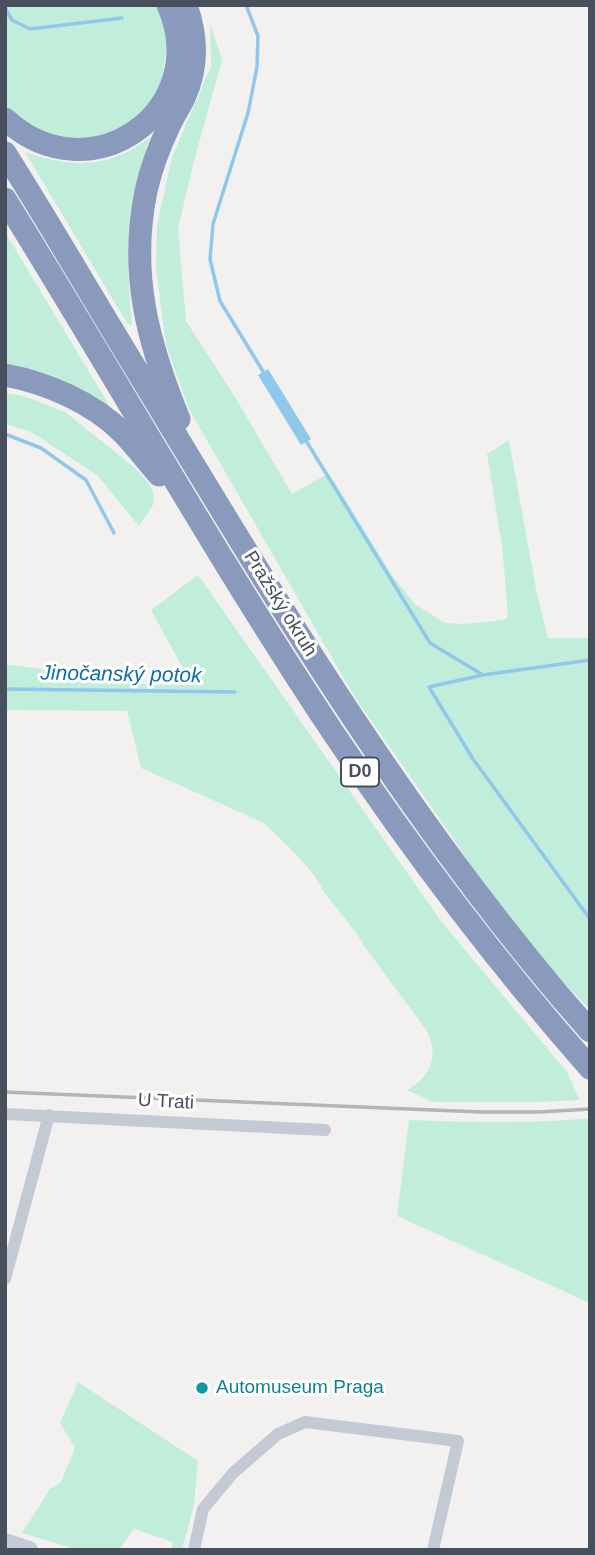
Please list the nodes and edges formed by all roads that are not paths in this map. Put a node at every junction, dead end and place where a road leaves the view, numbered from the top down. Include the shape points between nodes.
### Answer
1 (169, 5) edge
2 (186, 5) edge
3 (5, 119) edge
4 (5, 153) edge
5 (5, 199) edge
6 (5, 375) edge
7 (209, 489) junction
8 (202, 525) junction
9 (590, 1031) edge
10 (590, 1068) edge
11 (5, 1114) edge
12 (49, 1115) junction
13 (325, 1130) dead end
14 (5, 1279) edge
15 (5, 1542) edge
16 (29, 1550) edge
17 (194, 1550) edge
18 (433, 1550) edge

1 - 3 highway via 177,38 176,69 163,103 137,131 102,147 68,149 33,139
2 - 7 highway via 194,33 194,64 148,183 141,223 141,286 159,368
4 - 7 highway, Pražský okruh / D0
5 - 8 highway, Pražský okruh / D0
6 - 8 highway via 67,395 109,421
7 - 9 highway, Pražský okruh / D0 via 395,780 490,910
8 - 10 highway, Pražský okruh / D0 via 397,825 494,954
11 - 12 street, U Trati
12 - 13 street, U Trati
12 - 14 street
15 - 16 street
17 - 18 street via 203,1509 233,1473 278,1434 305,1422 458,1441

